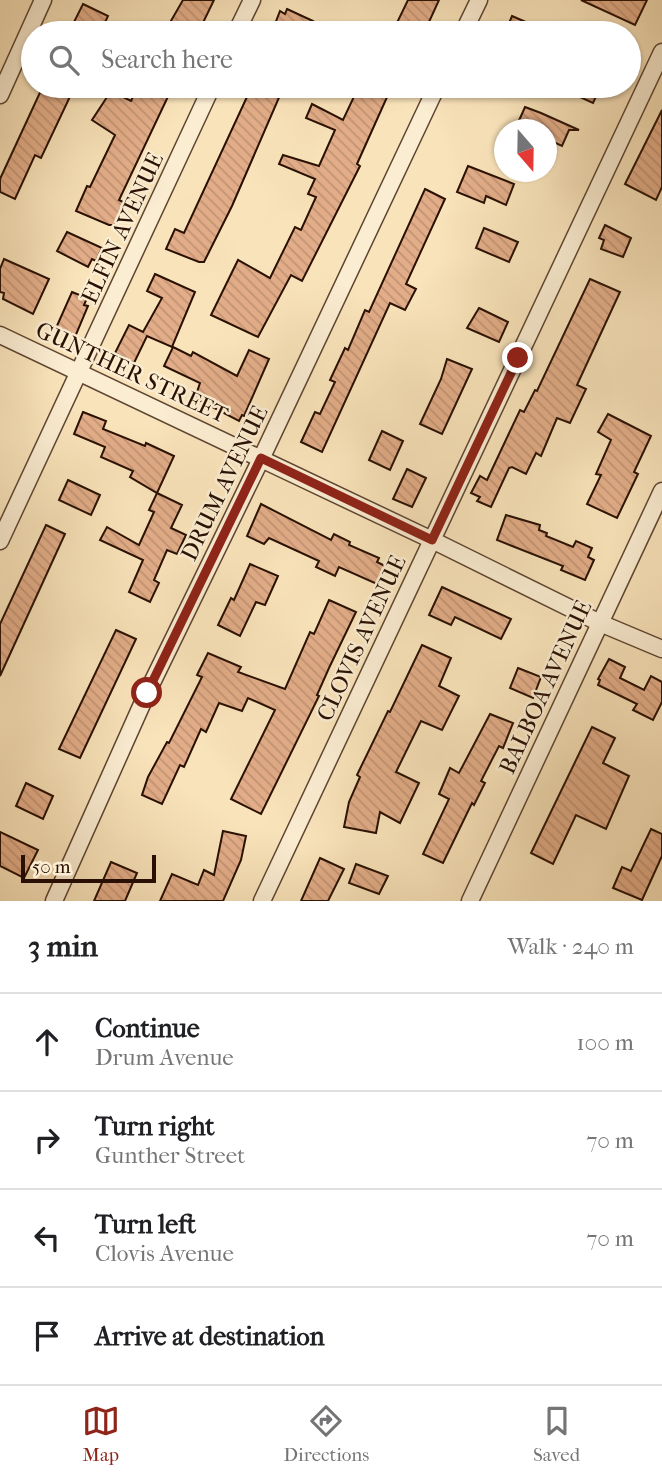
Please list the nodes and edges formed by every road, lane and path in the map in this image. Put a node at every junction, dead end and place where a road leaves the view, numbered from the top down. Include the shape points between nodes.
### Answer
1 (43, 0) edge
2 (251, 0) edge
3 (479, 0) edge
4 (33, 21) edge
5 (241, 21) edge
6 (469, 21) edge
7 (21, 49) edge
8 (662, 52) edge
9 (0, 95) edge
10 (641, 97) edge
11 (206, 98) edge
12 (431, 98) edge
13 (640, 98) edge
14 (0, 335) edge
15 (80, 372) junction
16 (261, 458) junction
17 (662, 491) edge
18 (432, 540) junction
19 (0, 541) edge
20 (600, 623) junction
21 (662, 649) edge
22 (54, 901) edge
23 (262, 901) edge
24 (470, 901) edge

1 - 4 street
2 - 5 street
3 - 6 street
7 - 9 street
8 - 10 street, CLOVIS AVENUE
11 - 15 street, ELFIN AVENUE
12 - 16 street, DRUM AVENUE
13 - 18 street, CLOVIS AVENUE
14 - 15 street, GUNTHER STREET
15 - 16 street, GUNTHER STREET
15 - 19 street, ELFIN AVENUE
16 - 18 street, GUNTHER STREET
16 - 22 street, DRUM AVENUE via 147,693
17 - 20 street, BALBOA AVENUE
18 - 20 street, GUNTHER STREET
18 - 23 street, CLOVIS AVENUE
20 - 21 street, GUNTHER STREET
20 - 24 street, BALBOA AVENUE

